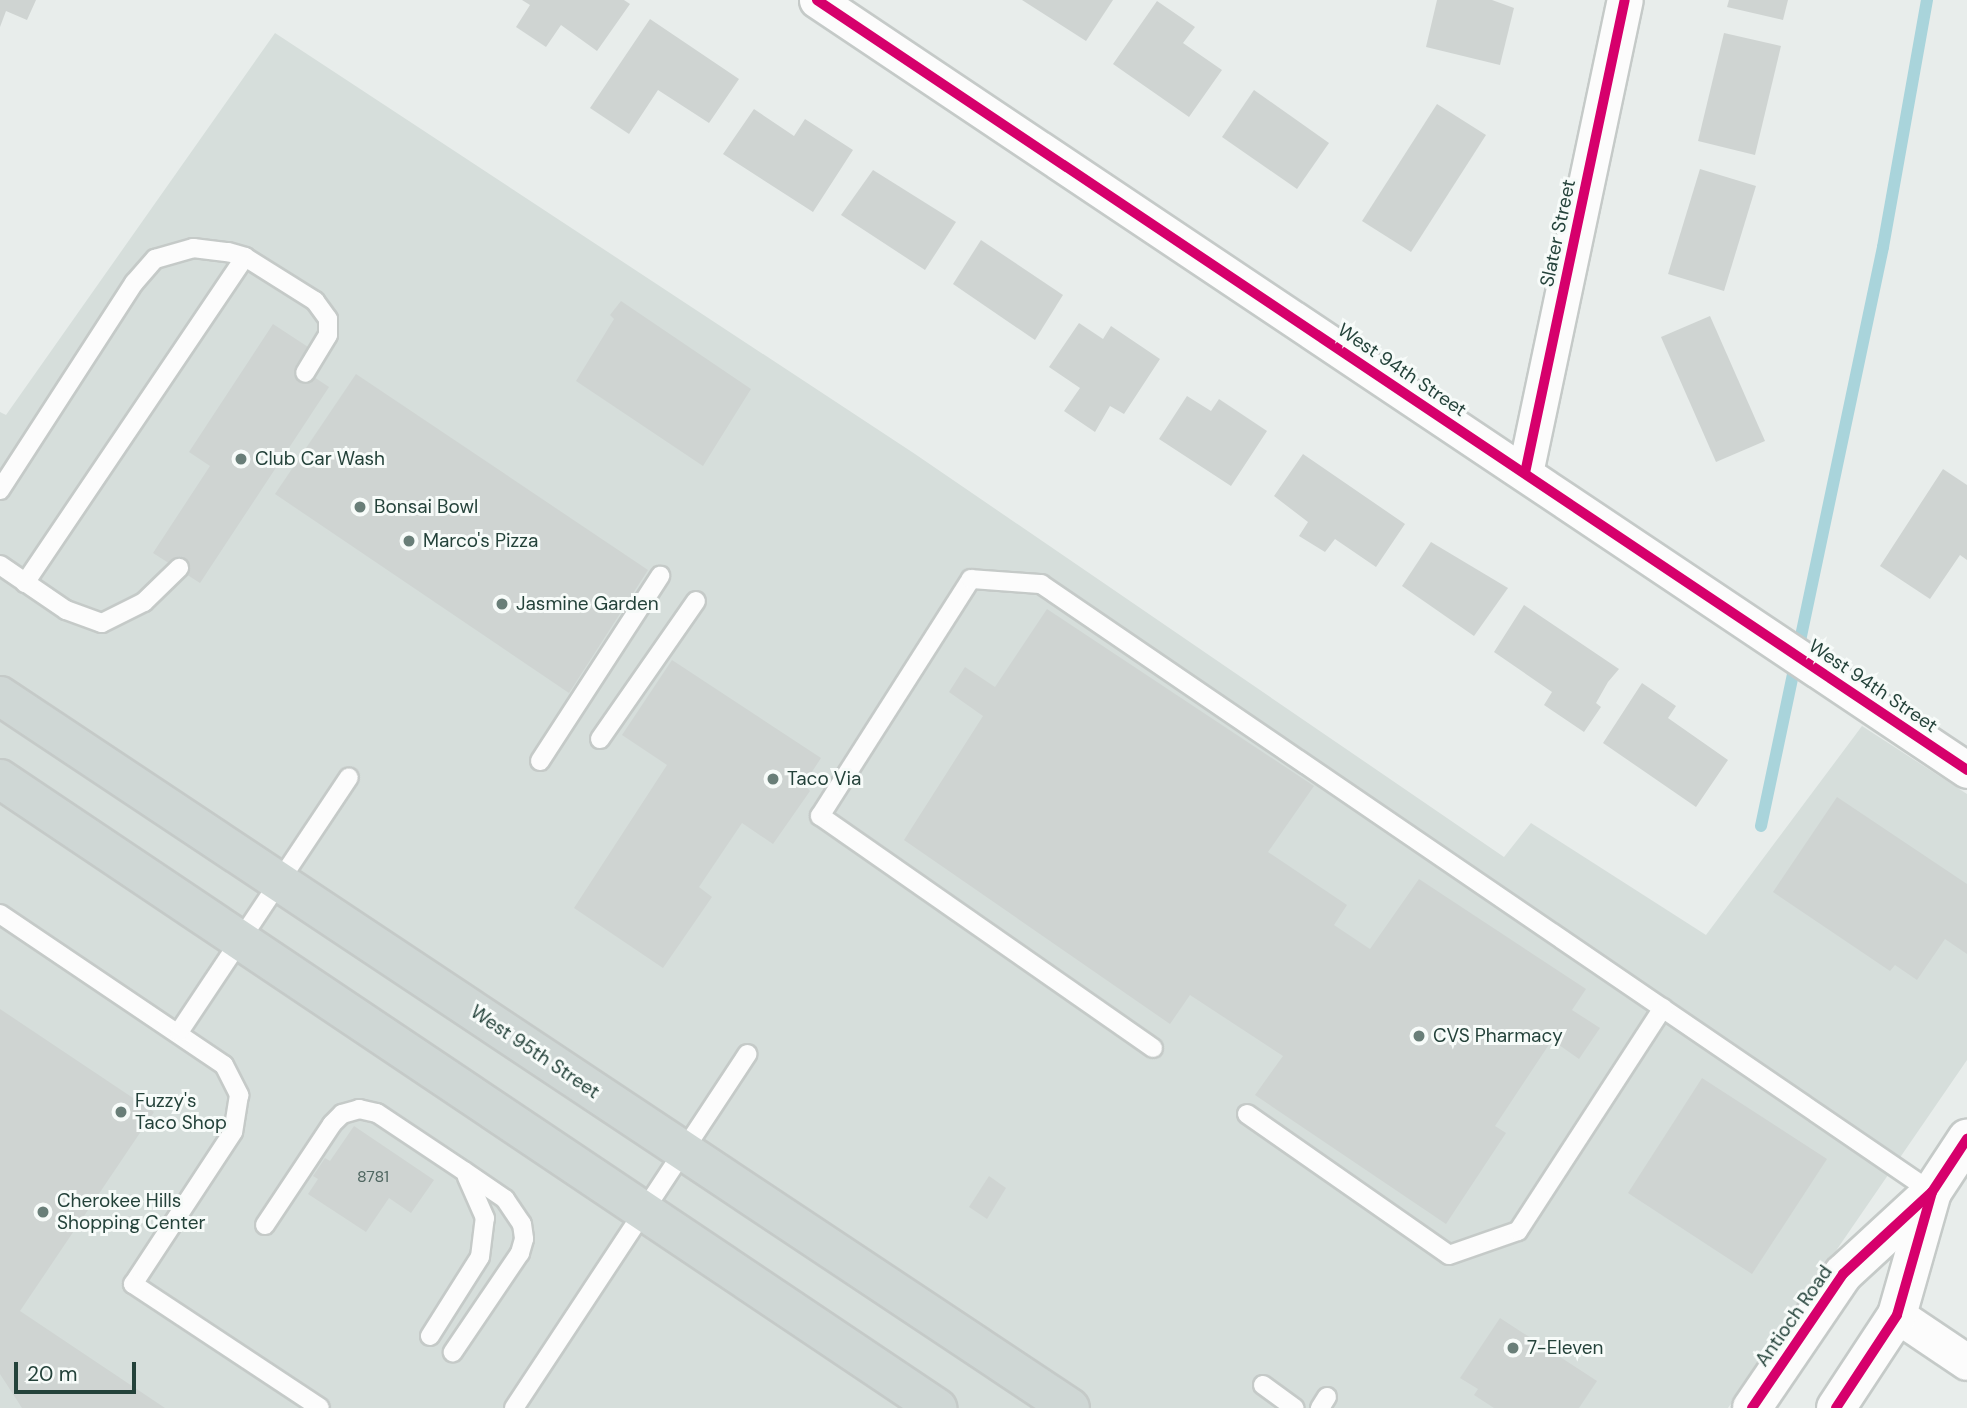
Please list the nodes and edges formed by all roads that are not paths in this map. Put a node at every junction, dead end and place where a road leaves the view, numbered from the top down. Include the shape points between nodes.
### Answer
1 (817, 0) edge
2 (1625, 0) edge
3 (245, 257) junction
4 (305, 373) dead end
5 (1525, 473) junction
6 (0, 490) edge
7 (0, 565) edge
8 (179, 568) dead end
9 (660, 576) dead end
10 (25, 583) junction
11 (696, 601) dead end
12 (0, 696) edge
13 (600, 739) dead end
14 (540, 761) dead end
15 (1967, 770) edge
16 (349, 777) dead end
17 (0, 779) edge
18 (282, 883) junction
19 (0, 914) edge
20 (238, 942) junction
21 (1663, 1008) junction
22 (179, 1032) junction
23 (1153, 1048) dead end
24 (747, 1054) dead end
25 (1247, 1114) dead end
26 (1967, 1139) edge
27 (683, 1150) junction
28 (464, 1171) junction
29 (1932, 1192) junction
30 (643, 1212) junction
31 (265, 1224) dead end
32 (1897, 1315) junction
33 (430, 1336) dead end
34 (453, 1352) dead end
35 (1967, 1362) edge
36 (1263, 1385) dead end
37 (320, 1408) edge
38 (514, 1408) edge
39 (937, 1408) edge
40 (1070, 1408) edge
41 (1294, 1408) edge
42 (1752, 1408) edge
43 (1836, 1408) edge

1 - 5 street, West 94th Street
2 - 5 street, Slater Street
3 - 4 lane via 315,301 328,319 328,335
3 - 6 lane via 193,248 155,259 134,283
3 - 10 lane
5 - 15 street, West 94th Street
7 - 10 lane
8 - 10 lane via 144,601 102,623 66,610
9 - 14 lane
11 - 13 lane
12 - 18 main road, West 95th Street
16 - 18 lane
17 - 20 main road
18 - 20 lane
18 - 27 main road, West 95th Street
19 - 22 lane
20 - 22 lane
20 - 30 main road
21 - 23 lane via 1041,584 971,579 820,816
21 - 25 lane via 1518,1231 1449,1255
21 - 29 lane
22 - 37 lane via 224,1065 239,1094 233,1132 133,1284
24 - 27 lane
26 - 29 main road, Antioch Road
27 - 30 lane
27 - 40 main road, West 95th Street
28 - 31 lane via 377,1113 359,1109 342,1114 332,1124
28 - 33 lane via 485,1217 480,1257
28 - 34 lane via 505,1199 522,1224 524,1239 520,1254
29 - 32 main road, Antioch Road
29 - 42 main road, Antioch Road via 1843,1273
30 - 38 lane
30 - 39 main road
32 - 35 street
32 - 43 main road, Antioch Road
36 - 41 lane

